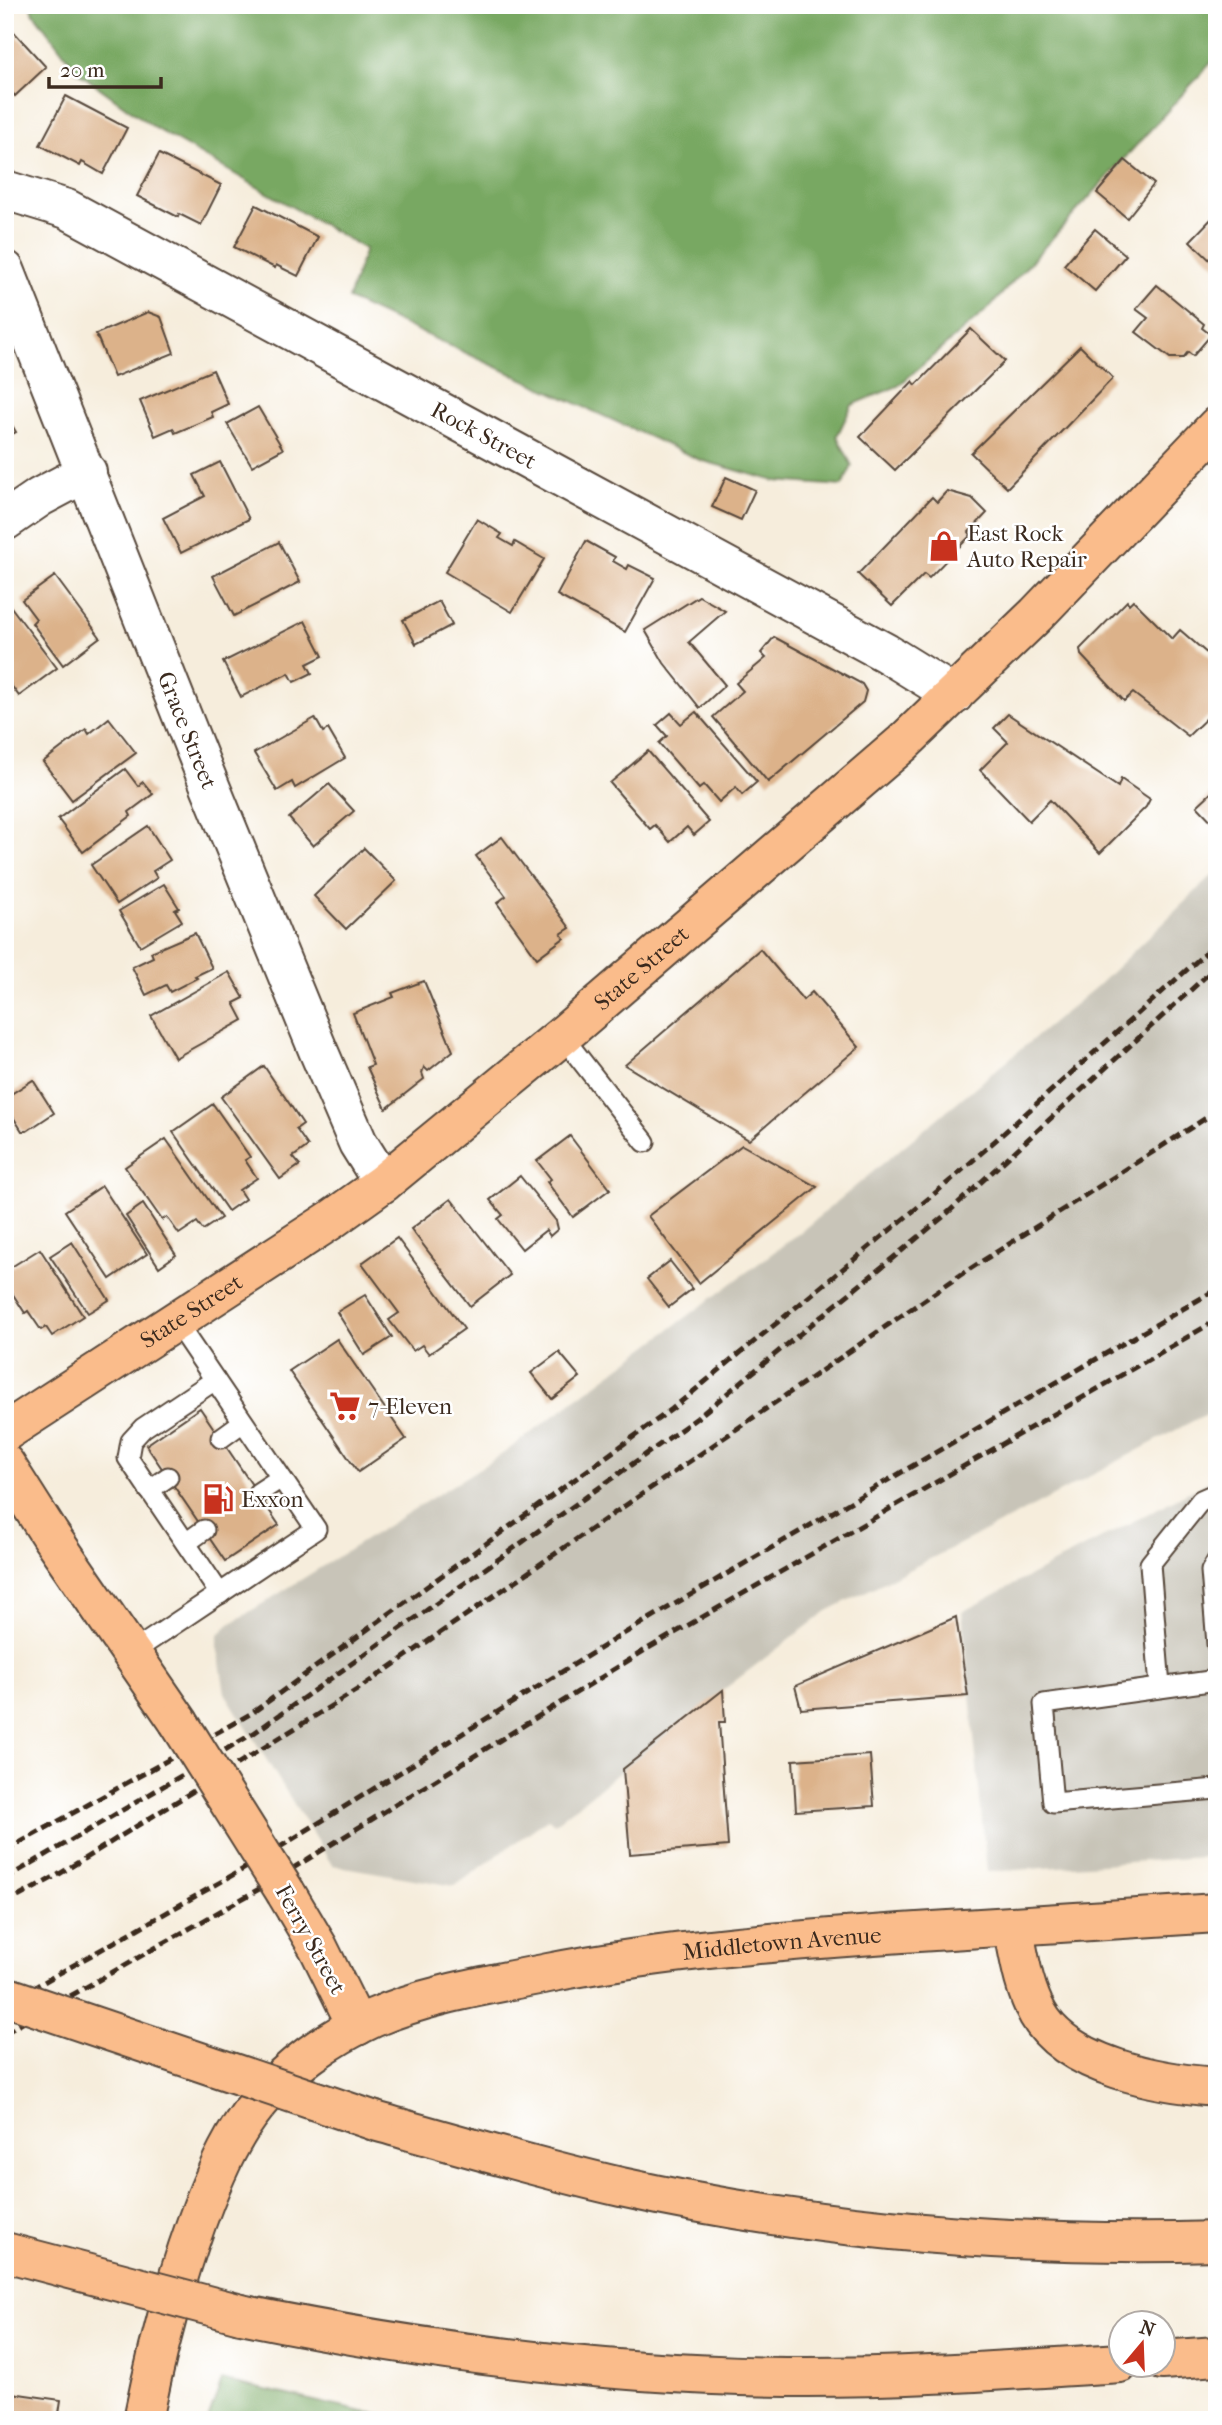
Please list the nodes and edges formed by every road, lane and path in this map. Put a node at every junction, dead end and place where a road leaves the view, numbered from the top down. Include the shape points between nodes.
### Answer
1 (5, 190) edge
2 (5, 270) edge
3 (1217, 426) edge
4 (86, 472) junction
5 (5, 522) edge
6 (954, 695) junction
7 (562, 1035) junction
8 (645, 1142) dead end
9 (383, 1183) junction
10 (175, 1321) junction
11 (215, 1380) junction
12 (243, 1422) junction
13 (5, 1432) edge
14 (221, 1438) dead end
15 (5, 1464) edge
16 (168, 1477) dead end
17 (281, 1478) junction
18 (149, 1490) junction
19 (258, 1493) dead end
20 (1217, 1493) edge
21 (204, 1530) dead end
22 (186, 1543) junction
23 (1217, 1562) edge
24 (220, 1594) junction
25 (1217, 1644) edge
26 (131, 1653) junction
27 (1217, 1681) edge
28 (1160, 1687) junction
29 (1217, 1789) edge
30 (1217, 1913) edge
31 (1013, 1926) junction
32 (5, 1996) edge
33 (357, 2026) junction
34 (1217, 2087) edge
35 (1217, 2241) edge
36 (5, 2252) edge
37 (1217, 2356) edge
38 (1176, 2359) edge
39 (1106, 2363) edge
40 (143, 2420) edge

1 - 6 street, Rock Street via 67,209 886,653
2 - 4 street, Grace Street
3 - 6 main road, State Street
4 - 5 street
4 - 9 street, Grace Street via 318,1050 358,1143
6 - 7 main road, State Street
7 - 8 lane
7 - 9 main road, State Street
9 - 10 main road, State Street
10 - 11 lane
10 - 13 main road, State Street
11 - 12 lane
11 - 18 lane via 131,1441 128,1458
12 - 14 lane
12 - 17 lane
15 - 26 main road, Ferry Street
16 - 18 lane
17 - 19 lane
17 - 24 lane via 316,1529
18 - 22 lane
20 - 28 lane via 1201,1500 1150,1564
21 - 22 lane
22 - 24 lane
23 - 25 lane via 1210,1571
24 - 26 lane
26 - 33 main road, Ferry Street, bridge via 286,1894
27 - 28 lane
28 - 29 lane via 1044,1704 1053,1803
30 - 31 main road, Middletown Avenue
31 - 33 main road, Middletown Avenue via 753,1944 631,1958 413,2004
31 - 34 main road via 1033,2003 1046,2024 1068,2043 1114,2067
32 - 35 main road, bridge via 375,2121 622,2187 876,2229 1000,2238
33 - 40 main road via 318,2049 272,2087 230,2145 186,2250
36 - 39 main road, bridge via 241,2314 510,2360 764,2377 918,2375
37 - 38 main road

